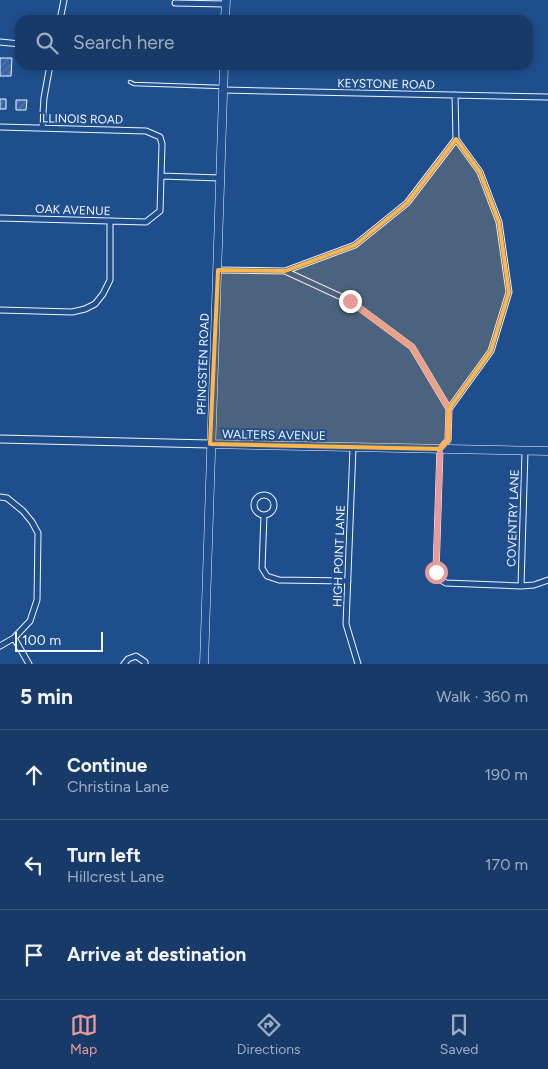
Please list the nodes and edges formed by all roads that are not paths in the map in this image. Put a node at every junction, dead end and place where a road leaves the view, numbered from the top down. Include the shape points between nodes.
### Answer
1 (64, 0) edge
2 (226, 2) edge
3 (175, 4) dead end
4 (61, 15) edge
5 (225, 15) edge
6 (0, 42) edge
7 (15, 44) edge
8 (49, 70) edge
9 (224, 70) edge
10 (130, 82) dead end
11 (224, 88) junction
12 (455, 95) junction
13 (548, 97) edge
14 (0, 127) edge
15 (42, 128) junction
16 (456, 139) junction
17 (161, 176) junction
18 (220, 178) junction
19 (0, 218) edge
20 (110, 221) junction
21 (218, 270) junction
22 (286, 272) junction
23 (0, 310) edge
24 (449, 409) junction
25 (0, 439) edge
26 (210, 444) junction
27 (353, 448) junction
28 (440, 449) junction
29 (525, 451) junction
30 (548, 451) edge
31 (0, 498) edge
32 (264, 516) junction
33 (548, 580) edge
34 (348, 581) junction
35 (521, 586) junction
36 (14, 638) junction
37 (0, 646) edge
38 (29, 664) edge
39 (124, 664) edge
40 (145, 664) edge
41 (204, 664) edge
42 (358, 664) edge

1 - 4 street
2 - 3 street
2 - 5 main road
6 - 7 street
8 - 15 street
9 - 11 main road, PFINGSTEN ROAD
10 - 11 lane
11 - 12 street, KEYSTONE ROAD
11 - 18 main road, PFINGSTEN ROAD
12 - 13 street, KEYSTONE ROAD
12 - 16 street
14 - 15 street, ILLINOIS ROAD
15 - 17 street, ILLINOIS ROAD via 146,131 160,137
16 - 22 street via 407,203 355,245
16 - 24 street via 480,172 499,222 509,292 491,351
17 - 18 street
17 - 20 street, OAK AVENUE via 160,211 146,222
18 - 21 main road, PFINGSTEN ROAD
19 - 20 street, OAK AVENUE
20 - 23 street via 110,280 95,304 72,312
21 - 22 street
21 - 26 main road, PFINGSTEN ROAD
22 - 24 street via 350,301 412,347
24 - 28 street via 448,440
25 - 26 street, WALTERS AVENUE
26 - 27 main road, WALTERS AVENUE
26 - 41 main road, PFINGSTEN ROAD
27 - 28 main road, WALTERS AVENUE
27 - 34 street, HIGH POINT LANE
28 - 29 main road, WALTERS AVENUE
28 - 35 street via 436,572 439,579
29 - 30 main road, WALTERS AVENUE
29 - 35 street, COVENTRY LANE
31 - 36 street via 7,498 23,511 38,533 37,600 30,621
32 - 32 street via 254,506 258,497 264,495 274,504 271,513
32 - 34 street via 262,568 267,576 279,580
33 - 35 street
34 - 42 street, HIGH POINT LANE via 346,624
36 - 37 street
36 - 38 street
39 - 40 street via 136,656

